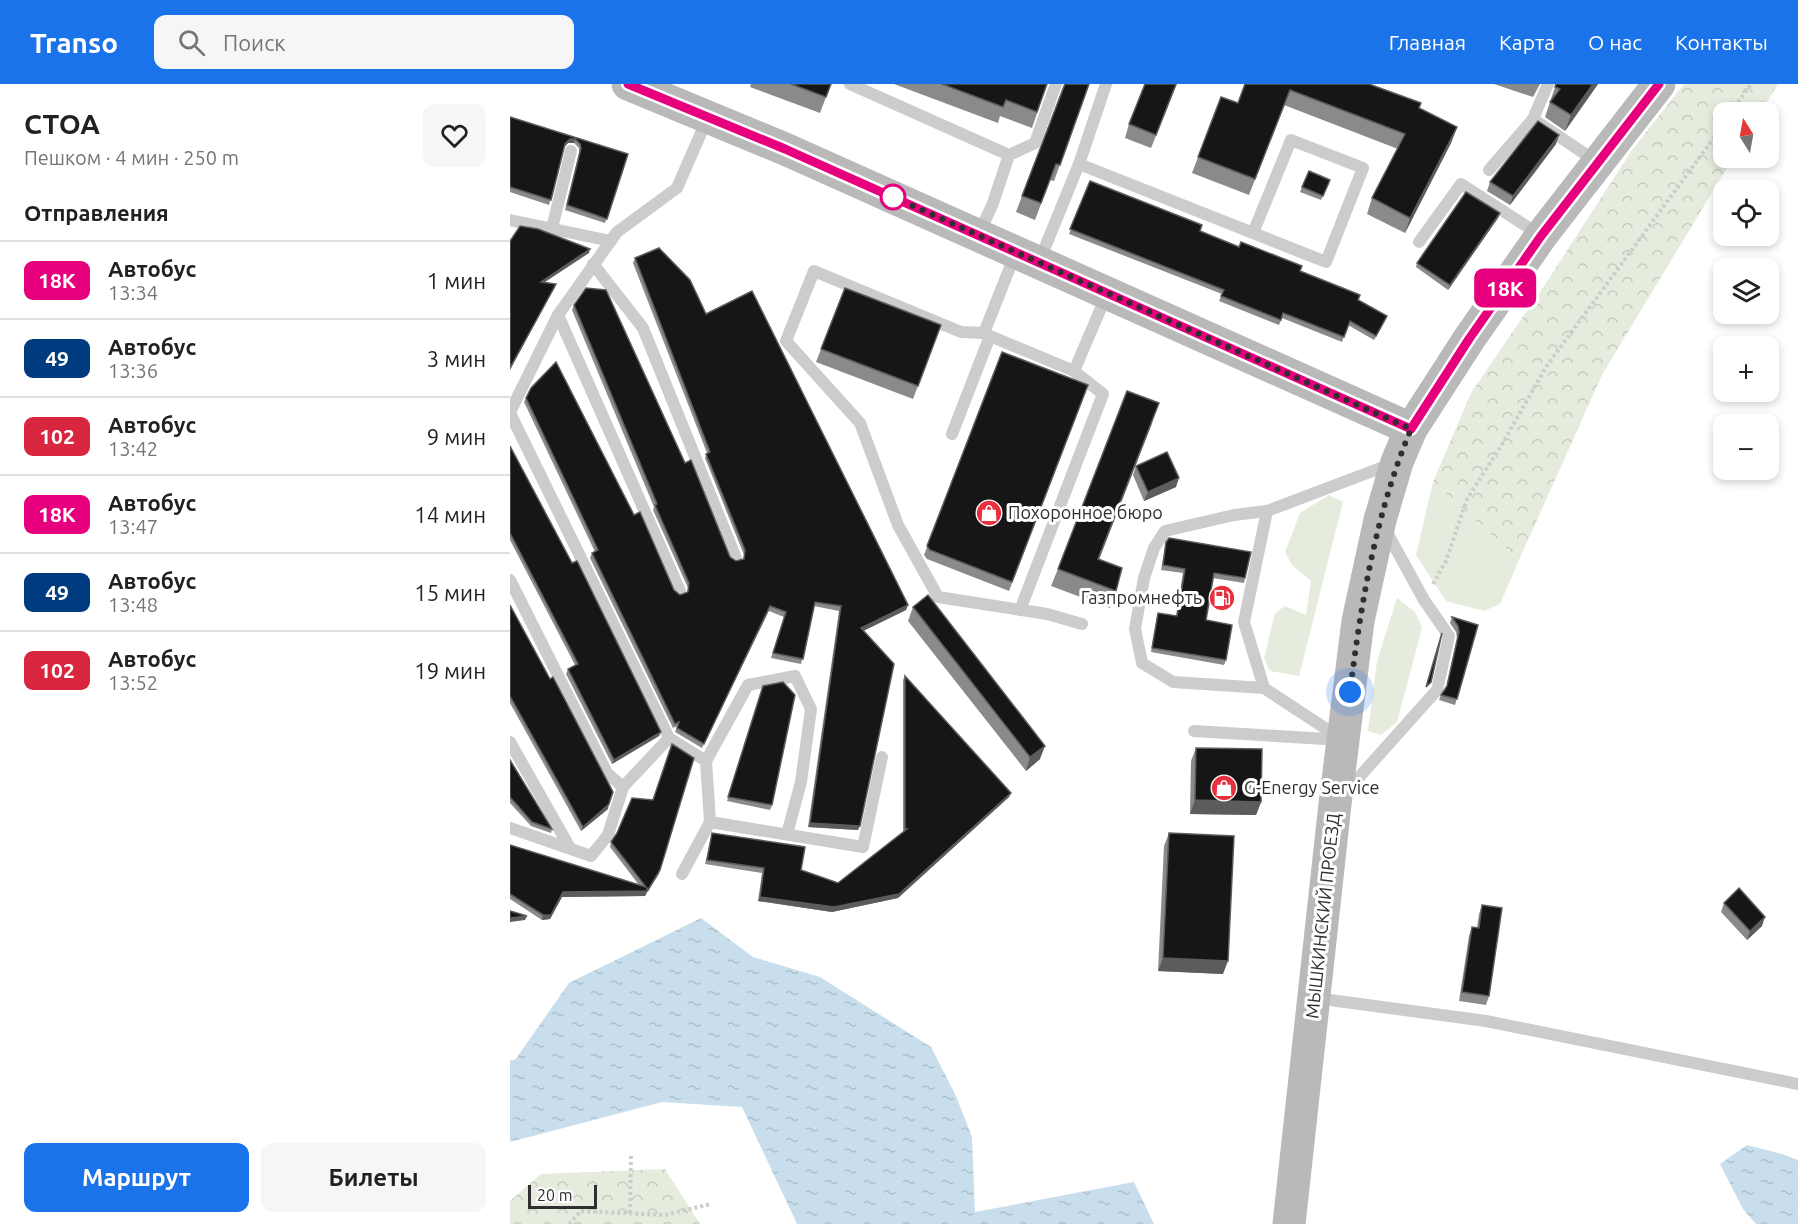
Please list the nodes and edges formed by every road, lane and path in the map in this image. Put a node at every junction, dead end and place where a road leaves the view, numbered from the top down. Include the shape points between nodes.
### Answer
1 (628, 84) edge
2 (850, 84) edge
3 (1056, 84) edge
4 (1106, 84) edge
5 (1548, 84) edge
6 (1659, 84) edge
7 (1751, 84) edge
8 (1738, 102) edge
9 (708, 117) junction
10 (1533, 119) junction
11 (1713, 139) edge
12 (571, 151) dead end
13 (1009, 156) junction
14 (1598, 163) junction
15 (1079, 164) junction
16 (1489, 170) dead end
17 (510, 220) edge
18 (552, 228) junction
19 (1253, 233) junction
20 (978, 236) junction
21 (1541, 236) junction
22 (611, 241) junction
23 (1419, 242) dead end
24 (1027, 257) junction
25 (593, 264) junction
26 (1107, 293) junction
27 (558, 315) junction
28 (987, 335) junction
29 (1074, 371) junction
30 (510, 412) edge
31 (1411, 429) junction
32 (952, 434) dead end
33 (1397, 462) junction
34 (1267, 511) junction
35 (1380, 520) junction
36 (736, 558) edge
37 (510, 580) edge
38 (680, 591) dead end
39 (1424, 600) junction
40 (1020, 610) junction
41 (1082, 624) dead end
42 (1263, 688) junction
43 (1194, 730) dead end
44 (669, 738) junction
45 (1344, 740) junction
46 (510, 742) edge
47 (882, 757) dead end
48 (706, 761) junction
49 (623, 787) junction
50 (1335, 804) junction
51 (710, 822) junction
52 (510, 828) edge
53 (787, 834) junction
54 (570, 848) junction
55 (681, 874) dead end
56 (1314, 998) junction
57 (1798, 1084) edge
58 (631, 1154) dead end
59 (711, 1204) dead end
60 (630, 1213) junction
61 (568, 1224) edge
62 (1289, 1224) edge

1 - 9 main road
2 - 13 lane
3 - 13 lane via 1035,143
4 - 15 lane
5 - 10 lane
6 - 14 main road, МЫШКИНСКИЙ ПРОЕЗД
7 - 8 path
9 - 20 main road
9 - 22 lane via 677,188 617,232
10 - 14 lane
10 - 16 lane
11 - 39 path via 1546,367 1467,499 1446,561
12 - 18 lane
13 - 20 lane
14 - 21 main road, МЫШКИНСКИЙ ПРОЕЗД
15 - 19 lane
15 - 24 lane
17 - 18 lane
18 - 22 lane
19 - 19 lane via 1326,262 1363,168 1291,140
20 - 24 main road
21 - 23 lane via 1461,184
21 - 31 main road, МЫШКИНСКИЙ ПРОЕЗД
22 - 25 lane
24 - 26 main road
24 - 28 lane
25 - 27 lane
25 - 36 lane via 643,328
26 - 29 lane
26 - 31 main road
27 - 30 lane
27 - 38 lane
28 - 29 lane
28 - 32 lane
28 - 40 lane via 961,332 814,271 786,340 860,423 898,525 938,597
29 - 40 lane via 1103,394
30 - 44 lane
31 - 33 main road, МЫШКИНСКИЙ ПРОЕЗД
33 - 34 lane
33 - 35 main road, МЫШКИНСКИЙ ПРОЕЗД
34 - 42 lane via 1244,622
34 - 42 lane via 1165,531 1154,548 1144,578 1135,628 1142,663 1173,682
35 - 39 lane
35 - 45 main road, МЫШКИНСКИЙ ПРОЕЗД via 1358,621
37 - 49 lane via 607,773
39 - 50 lane via 1449,636 1437,690
40 - 41 lane
42 - 45 lane
43 - 45 lane
44 - 48 lane
44 - 49 lane
45 - 50 main road, МЫШКИНСКИЙ ПРОЕЗД
46 - 54 lane
47 - 53 lane via 863,847
48 - 51 lane
48 - 53 lane via 748,685 795,676 811,709 801,782
49 - 54 lane via 608,835 591,856
50 - 56 main road, МЫШКИНСКИЙ ПРОЕЗД
51 - 53 lane
51 - 55 lane
52 - 54 lane
56 - 57 lane via 1486,1021
56 - 62 main road, МЫШКИНСКИЙ ПРОЕЗД
58 - 60 path
59 - 60 path via 665,1215
60 - 61 path via 581,1210

